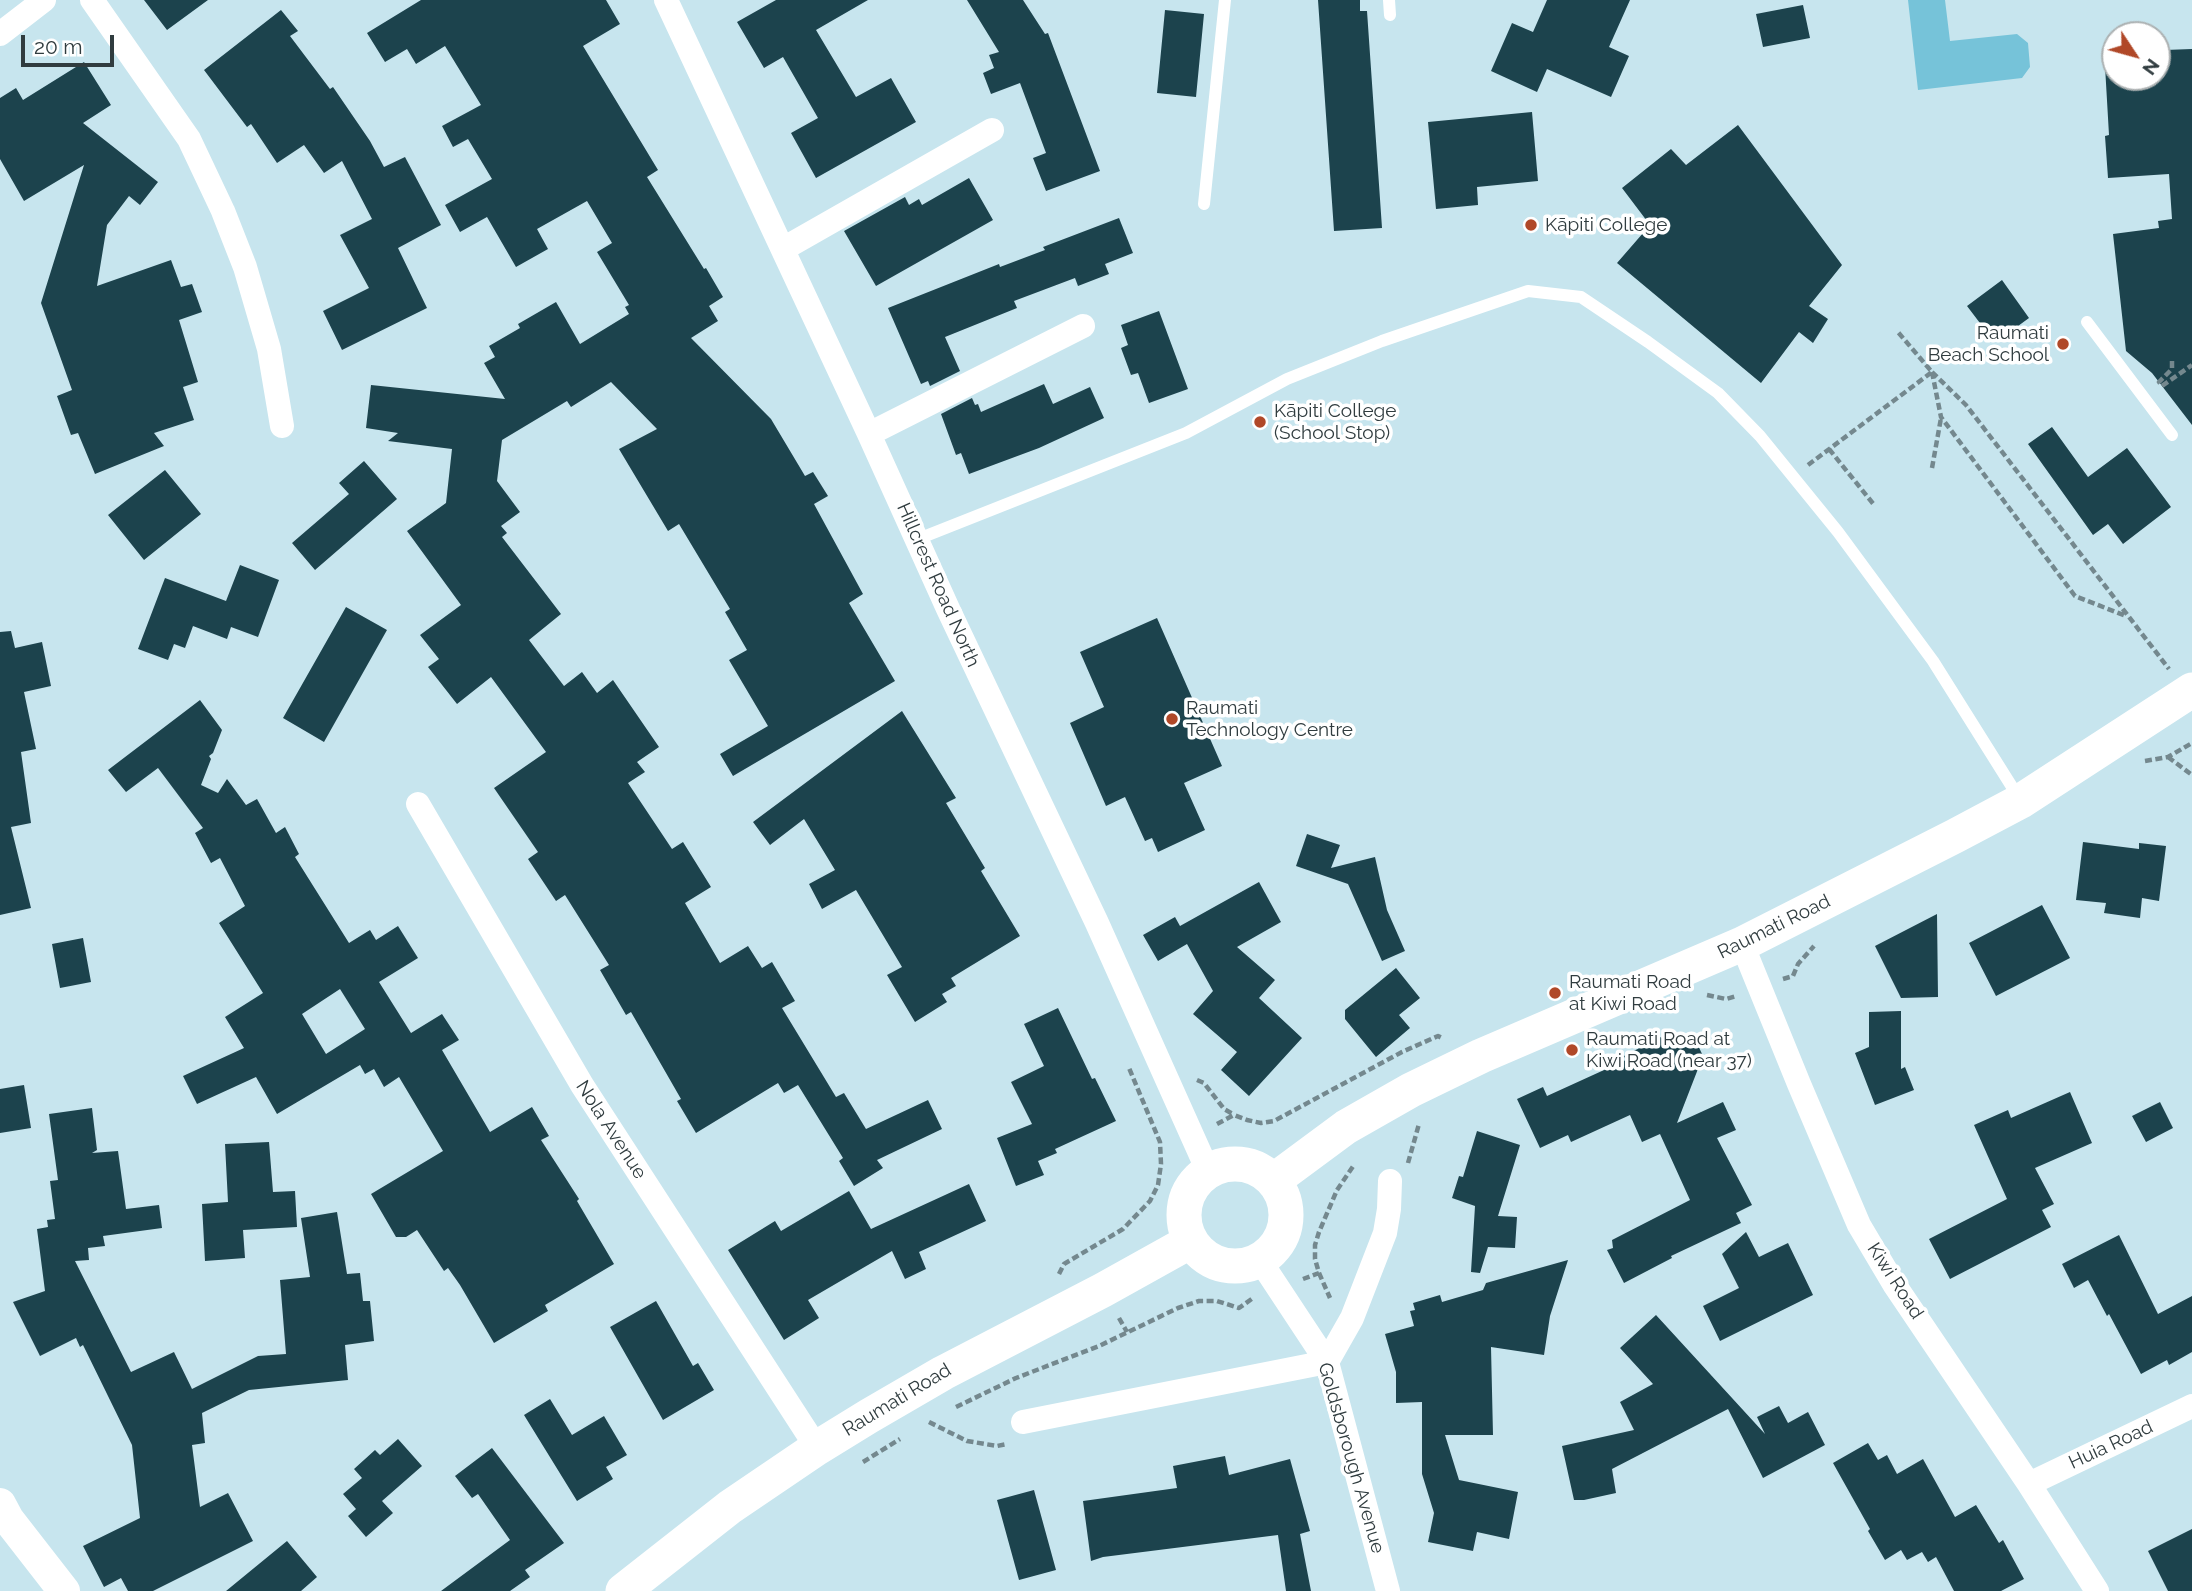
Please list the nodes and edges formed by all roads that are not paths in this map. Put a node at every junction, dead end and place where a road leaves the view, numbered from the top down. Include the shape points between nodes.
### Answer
1 (44, 0) edge
2 (92, 0) edge
3 (666, 0) edge
4 (1226, 0) edge
5 (1389, 0) edge
6 (1390, 15) dead end
7 (0, 34) edge
8 (992, 130) dead end
9 (1204, 204) dead end
10 (783, 250) junction
11 (2087, 322) dead end
12 (1083, 326) dead end
13 (282, 426) dead end
14 (870, 434) junction
15 (2172, 435) dead end
16 (918, 540) junction
17 (2190, 692) edge
18 (2021, 801) junction
19 (418, 804) dead end
20 (1742, 944) junction
21 (1208, 1171) junction
22 (1399, 1173) road end
23 (1273, 1181) junction
24 (1191, 1241) junction
25 (1259, 1259) junction
26 (1327, 1362) junction
27 (2192, 1406) edge
28 (1019, 1432) road end
29 (817, 1448) junction
30 (2029, 1484) junction
31 (0, 1504) edge
32 (64, 1591) edge
33 (623, 1591) edge
34 (1388, 1591) edge
35 (2097, 1591) edge

1 - 7 street
2 - 13 street via 189,139 223,211 269,349
3 - 10 street, Hillcrest Road North
4 - 9 lane
5 - 6 lane
8 - 10 street
10 - 14 street, Hillcrest Road North
11 - 15 lane
12 - 14 street
14 - 16 street, Hillcrest Road North
16 - 18 lane via 1186,433 1287,379 1382,341 1528,291 1581,297 1718,393 1760,436 1933,661
16 - 21 street, Hillcrest Road North
17 - 18 main road, Raumati Road
18 - 20 main road, Raumati Road
19 - 29 street, Nola Avenue via 582,1085
20 - 23 main road, Raumati Road via 1411,1090 1346,1127
20 - 30 street, Kiwi Road via 1859,1225
21 - 23 main road via 1235,1164 1249,1166
21 - 24 main road via 1196,1181 1184,1210
22 - 26 street via 1385,1233 1352,1318
23 - 25 main road via 1281,1194 1285,1223 1280,1238
24 - 25 main road via 1214,1262 1245,1265
24 - 29 main road, Raumati Road via 943,1373
25 - 26 street, Goldsborough Avenue
26 - 28 street
26 - 34 street, Goldsborough Avenue
27 - 30 street, Huia Road
29 - 33 main road, Raumati Road via 730,1507
30 - 35 street, Kiwi Road
31 - 32 street

